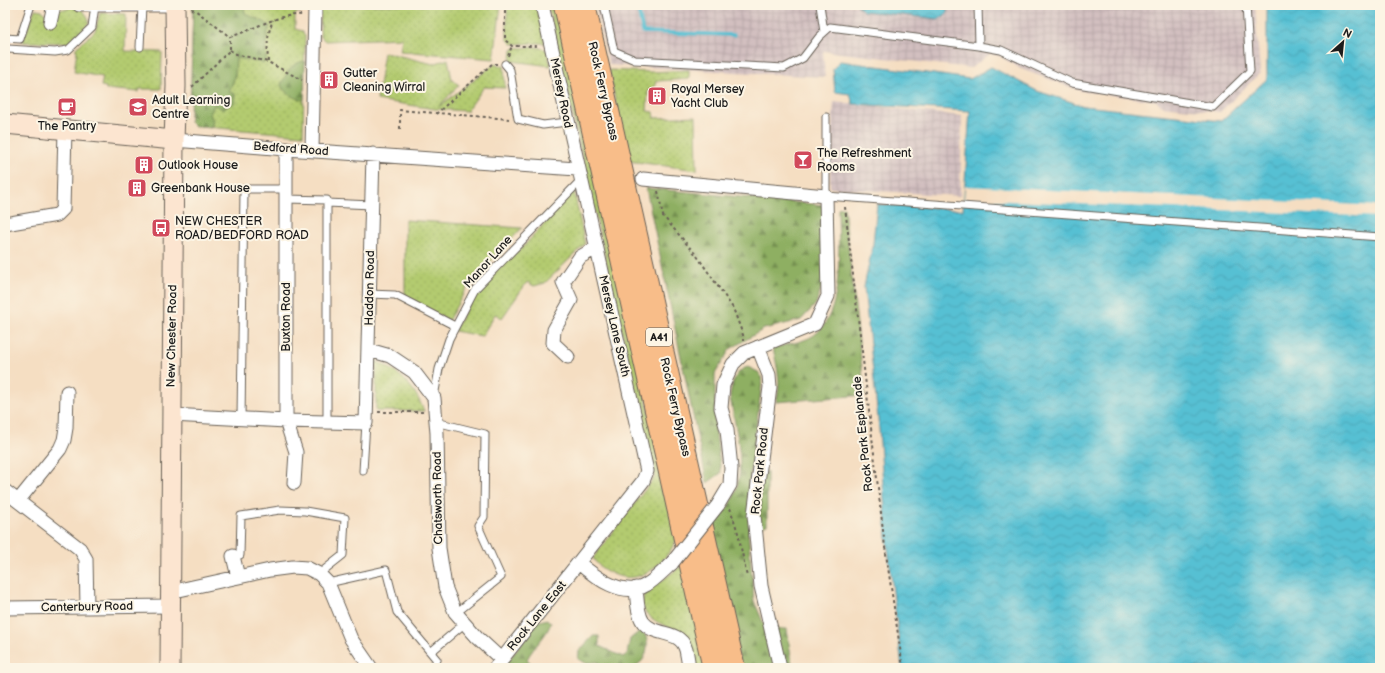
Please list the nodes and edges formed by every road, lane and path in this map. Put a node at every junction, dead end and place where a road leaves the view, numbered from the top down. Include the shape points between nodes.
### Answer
1 (32, 5) edge
2 (54, 5) edge
3 (79, 5) edge
4 (505, 5) edge
5 (542, 5) edge
6 (565, 5) edge
7 (584, 5) edge
8 (604, 5) edge
9 (820, 5) edge
10 (978, 5) edge
11 (1246, 5) edge
12 (95, 6) edge
13 (142, 6) edge
14 (175, 6) edge
15 (314, 12) joint
16 (274, 20) junction
17 (50, 23) dead end
18 (824, 32) junction
19 (230, 37) junction
20 (5, 38) edge
21 (512, 46) junction
22 (550, 46) junction
23 (979, 46) junction
24 (140, 48) dead end
25 (8, 49) dead end
26 (230, 50) junction
27 (268, 62) junction
28 (505, 64) junction
29 (314, 80) junction
30 (176, 86) junction
31 (436, 114) junction
32 (826, 117) dead end
33 (518, 118) junction
34 (567, 122) junction
35 (5, 124) edge
36 (400, 129) dead end
37 (65, 130) junction
38 (174, 140) junction
39 (286, 149) junction
40 (312, 150) junction
41 (374, 154) junction
42 (579, 175) junction
43 (650, 180) joint
44 (286, 194) junction
45 (826, 196) junction
46 (844, 198) junction
47 (327, 203) junction
48 (372, 205) junction
49 (5, 224) edge
50 (1380, 237) edge
51 (596, 248) junction
52 (369, 294) junction
53 (455, 326) junction
54 (758, 346) junction
55 (369, 350) junction
56 (744, 353) junction
57 (568, 357) dead end
58 (67, 392) dead end
59 (434, 398) junction
60 (171, 415) junction
61 (366, 417) junction
62 (436, 417) junction
63 (242, 419) junction
64 (286, 421) junction
65 (326, 422) junction
66 (363, 471) dead end
67 (647, 471) joint
68 (294, 483) dead end
69 (5, 491) edge
70 (18, 501) junction
71 (720, 502) junction
72 (233, 556) joint
73 (579, 563) junction
74 (238, 577) junction
75 (324, 578) junction
76 (748, 582) dead end
77 (636, 588) junction
78 (170, 599) junction
79 (88, 607) junction
80 (5, 608) edge
81 (456, 613) junction
82 (465, 623) junction
83 (432, 651) junction
84 (499, 664) edge
85 (170, 668) edge
86 (371, 668) edge
87 (431, 668) edge
88 (688, 668) edge
89 (714, 668) edge
90 (734, 668) edge
91 (780, 668) edge
92 (903, 668) edge

1 - 20 lane via 20,39
2 - 17 street
3 - 12 street
4 - 21 path via 505,40
5 - 22 street, Mersey Road
6 - 89 highway, Rock Ferry Bypass / A41
7 - 90 highway, Rock Ferry Bypass / A41
8 - 18 lane via 614,51 635,60 784,68 803,58
9 - 18 lane
10 - 23 lane
11 - 23 lane via 1250,71 1213,107 1072,83 1001,50
12 - 13 street
12 - 25 lane via 92,27 68,50 55,52
13 - 14 street
13 - 24 lane
14 - 19 path via 195,10
14 - 30 main road, New Chester Road
15 - 16 path via 282,16
15 - 29 street
16 - 19 path
16 - 27 path via 268,30
18 - 23 lane via 830,27
19 - 26 path
21 - 22 path
21 - 28 path
22 - 34 street, Mersey Road
26 - 27 path via 236,54
26 - 30 path via 192,87
27 - 29 path via 302,80
28 - 31 path via 492,64
28 - 33 lane via 510,70
29 - 40 street
30 - 38 main road, New Chester Road
31 - 33 path
31 - 36 path via 400,110
32 - 45 lane
33 - 34 lane via 543,125
34 - 42 street, Mersey Road
35 - 37 main road, Bedford Road
37 - 38 main road, Bedford Road
37 - 49 street via 63,209 57,215
38 - 39 street, Bedford Road
38 - 60 main road, New Chester Road
39 - 40 street, Bedford Road
39 - 44 street, Buxton Road
40 - 41 street, Bedford Road
41 - 42 street, Bedford Road
41 - 48 street, Haddon Road
42 - 51 street, Mersey Lane South
42 - 53 lane, Manor Lane via 475,289
43 - 45 street
43 - 56 path via 663,216 697,256 733,308 743,334
44 - 47 lane via 327,200
44 - 63 lane via 244,189
44 - 64 street, Buxton Road
45 - 46 lane
45 - 54 street via 828,296 815,324
46 - 50 lane
46 - 92 path, Rock Park Esplanade via 885,547
47 - 48 lane
47 - 65 lane
48 - 52 street, Haddon Road
51 - 57 street via 580,257 564,282 571,300 554,330 553,343
51 - 67 street, Mersey Lane South
52 - 53 lane via 395,295
52 - 55 street, Haddon Road
53 - 59 lane, Manor Lane via 439,369
54 - 56 street
54 - 91 street, Rock Park Road via 769,375 770,387 754,515 761,586
55 - 59 street via 390,356 414,372
55 - 61 street, Haddon Road
56 - 71 street via 733,364 723,385 721,408 727,430 731,468 730,485
58 - 70 street via 64,440 60,449
59 - 62 street, Chatsworth Road
60 - 63 street
60 - 78 main road, New Chester Road
61 - 62 path
61 - 65 street
61 - 66 lane
62 - 81 street, Chatsworth Road via 439,548 445,587
62 - 81 lane via 485,434 484,517 478,526 501,577
63 - 64 street
64 - 65 street
64 - 68 street, Buxton Road via 296,452
67 - 73 street, Rock Lane East via 643,481
69 - 70 street
70 - 79 street via 80,549 86,559
71 - 76 path via 731,510
71 - 77 street, bridge via 672,563 646,586
72 - 74 street
72 - 75 lane via 240,555 241,516 280,510 305,511 345,518 343,555
73 - 77 street via 598,579 626,589
73 - 84 street, Rock Lane East
74 - 75 street, Canterbury Road via 293,567 307,568
74 - 78 street, Canterbury Road
75 - 83 lane via 386,570 397,612
75 - 86 street via 351,639
77 - 88 street via 638,609 644,622 683,640
78 - 79 street, Canterbury Road
78 - 85 main road, New Chester Road
79 - 80 street, Canterbury Road
81 - 82 street, Chatsworth Road
82 - 83 lane
82 - 84 street, Chatsworth Road
83 - 87 lane via 437,660

